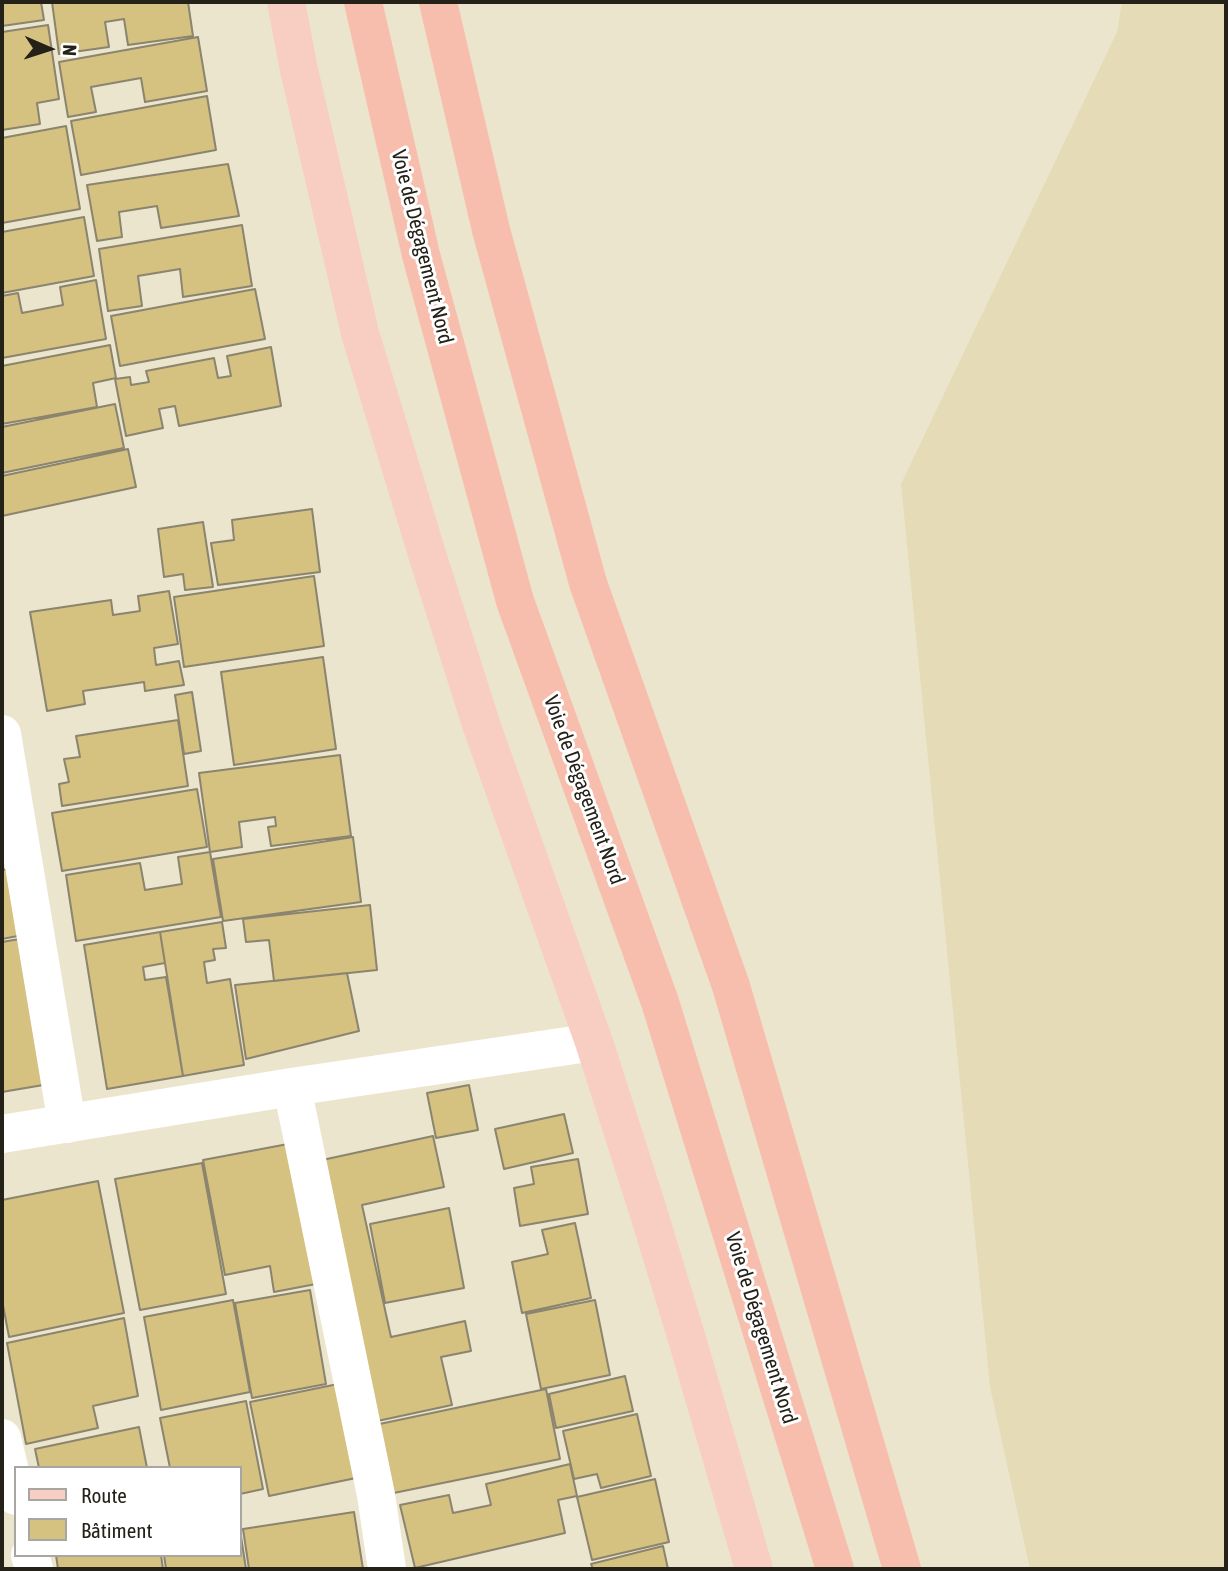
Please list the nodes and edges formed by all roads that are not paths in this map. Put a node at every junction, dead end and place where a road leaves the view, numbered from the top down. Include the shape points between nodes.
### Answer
1 (286, 2) edge
2 (363, 2) edge
3 (438, 2) edge
4 (2, 734) edge
5 (594, 1042) junction
6 (292, 1087) junction
7 (66, 1124) junction
8 (2, 1134) edge
9 (387, 1569) edge
10 (754, 1569) edge
11 (835, 1569) edge
12 (902, 1569) edge

1 - 5 main road via 364,346 482,727
2 - 11 highway, Voie de Dégagement Nord via 421,255 515,601 660,1002
3 - 12 highway via 491,230 588,583 732,986
4 - 7 street
5 - 6 street
5 - 10 main road
6 - 7 street
6 - 9 street via 376,1495
7 - 8 street

